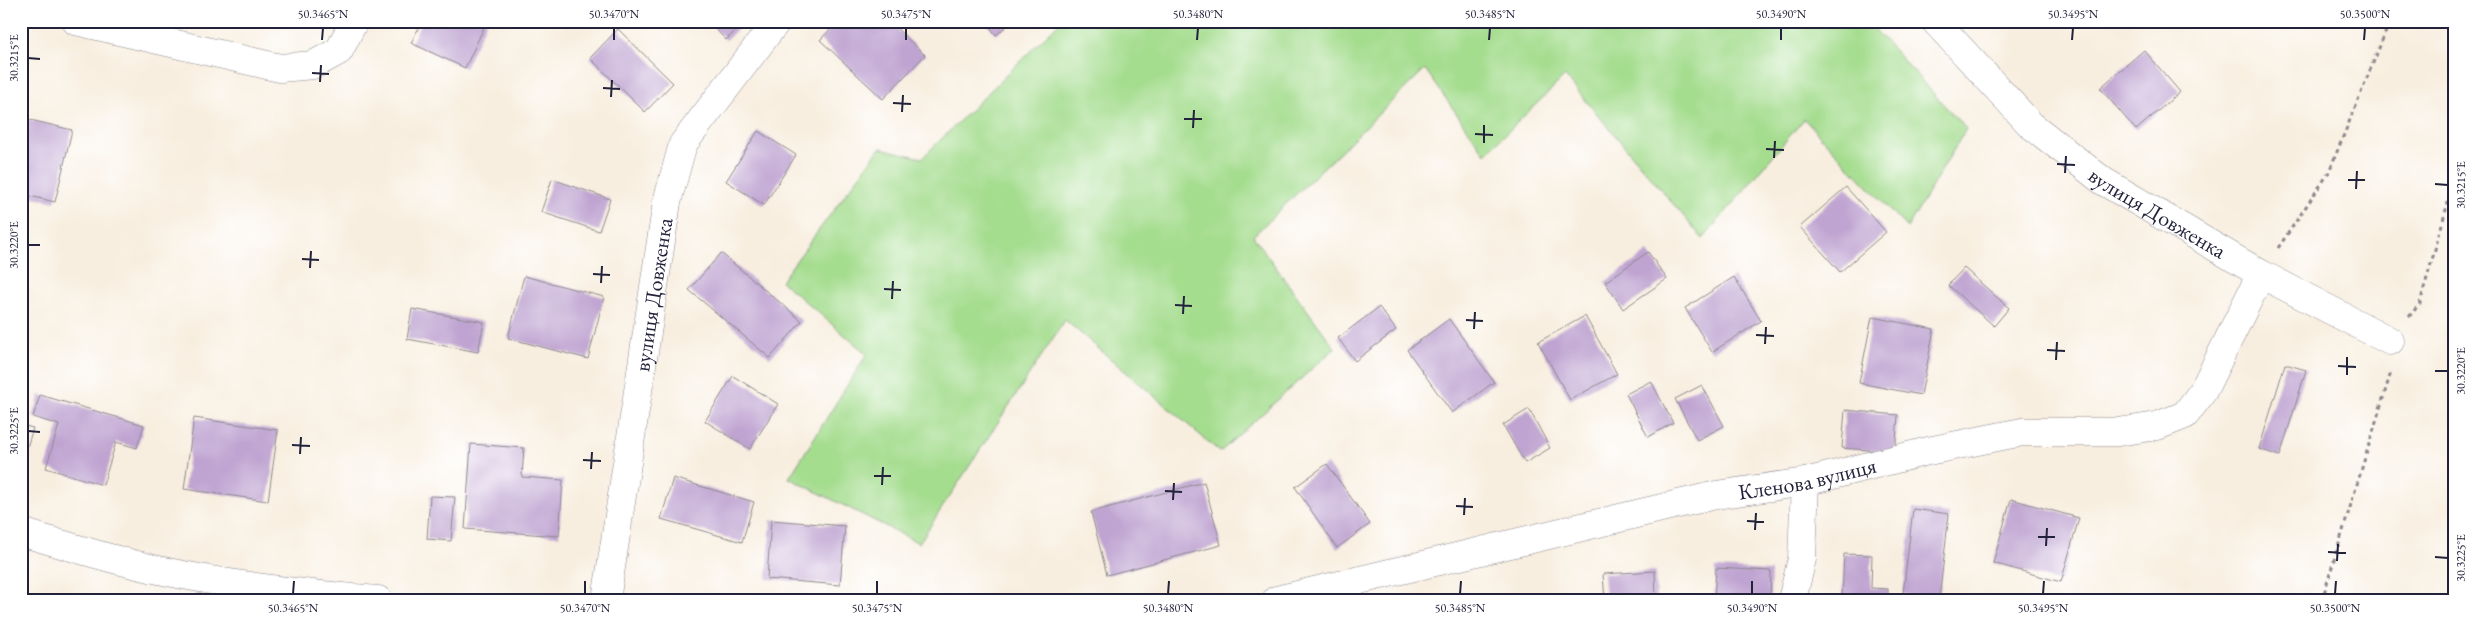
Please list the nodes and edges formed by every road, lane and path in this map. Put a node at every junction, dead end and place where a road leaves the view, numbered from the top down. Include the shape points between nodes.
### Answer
1 (76, 21) edge
2 (354, 21) edge
3 (777, 21) edge
4 (1935, 21) edge
5 (2390, 21) edge
6 (2454, 181) edge
7 (2261, 274) junction
8 (2390, 341) junction
9 (1805, 482) junction
10 (21, 532) edge
11 (378, 600) edge
12 (606, 600) edge
13 (1276, 600) edge
14 (1792, 600) edge
15 (2322, 600) edge

1 - 2 street via 280,68 313,65 339,51
3 - 12 street, вулиця Довженка via 683,144 667,202
4 - 7 street, вулиця Довженка via 2030,125 2104,180
5 - 7 path via 2328,174
6 - 8 path via 2420,303
7 - 8 street, вулиця Довженка
7 - 9 street, Кленова вулиця via 2203,391 2185,416 2157,426 2118,432 2022,432 1928,451
8 - 15 path via 2391,373
9 - 13 street, Кленова вулиця via 1716,495
9 - 14 street via 1802,558
10 - 11 street via 114,559 193,577 315,595

